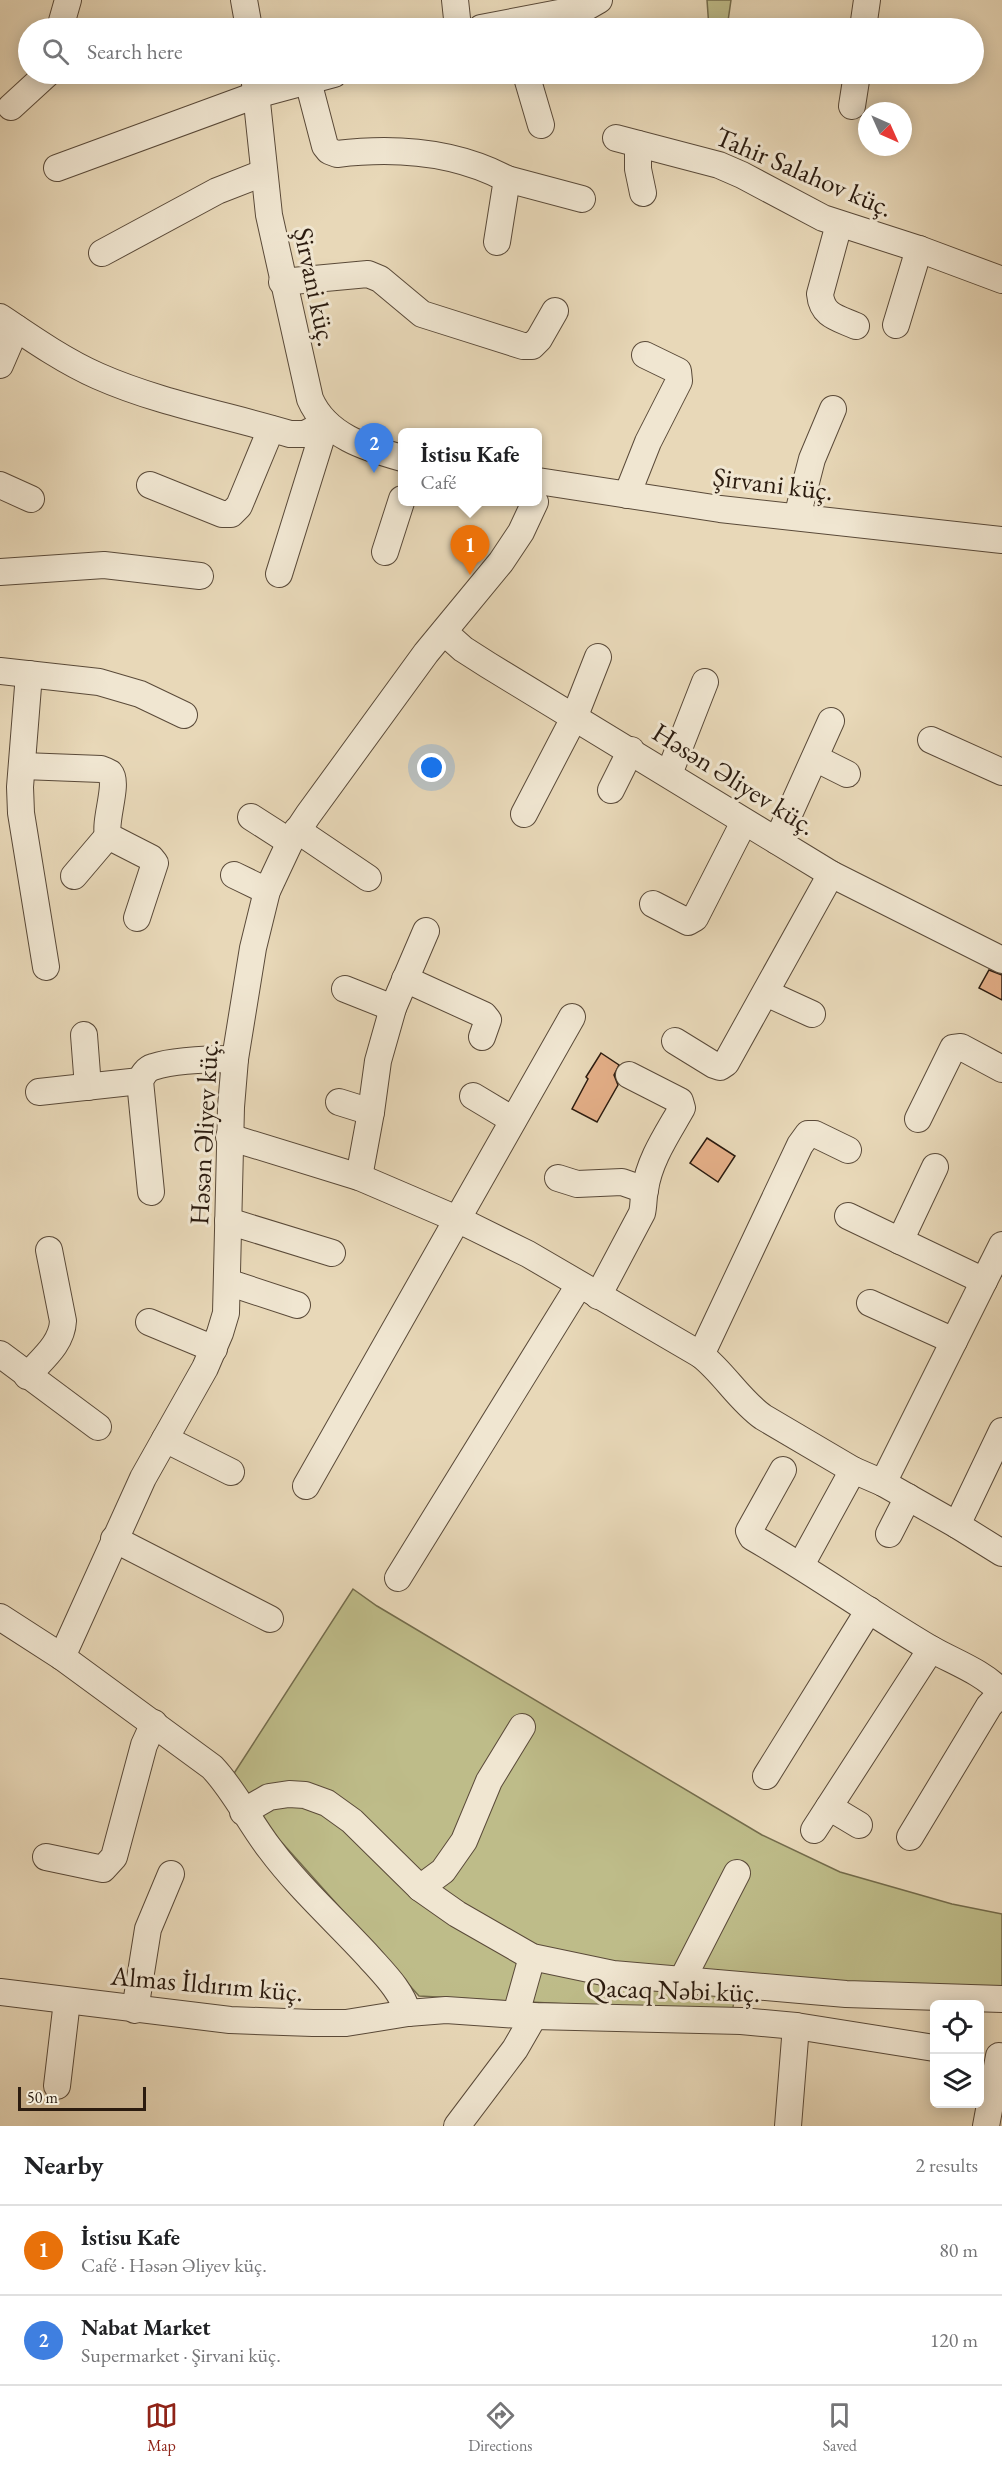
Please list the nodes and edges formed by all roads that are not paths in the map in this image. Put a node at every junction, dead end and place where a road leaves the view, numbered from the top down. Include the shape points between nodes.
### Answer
1 (68, 0) edge
2 (244, 0) edge
3 (455, 0) edge
4 (599, 0) edge
5 (867, 0) edge
6 (63, 18) edge
7 (247, 18) edge
8 (457, 18) edge
9 (543, 18) edge
10 (864, 18) edge
11 (36, 84) edge
12 (255, 84) edge
13 (309, 84) edge
14 (529, 84) edge
15 (855, 84) edge
16 (11, 106) dead end
17 (852, 106) dead end
18 (541, 125) dead end
19 (57, 168) dead end
20 (263, 173) junction
21 (507, 179) junction
22 (643, 193) dead end
23 (582, 199) dead end
24 (839, 224) junction
25 (496, 242) dead end
26 (919, 249) junction
27 (102, 253) dead end
28 (1002, 280) edge
29 (282, 282) junction
30 (555, 311) dead end
31 (8, 323) edge
32 (896, 325) dead end
33 (856, 326) dead end
34 (645, 355) dead end
35 (0, 365) edge
36 (833, 409) dead end
37 (326, 423) junction
38 (271, 429) junction
39 (398, 457) edge
40 (0, 485) edge
41 (150, 485) dead end
42 (542, 490) edge
43 (627, 495) junction
44 (31, 499) dead end
45 (400, 506) edge
46 (532, 506) edge
47 (797, 517) junction
48 (1002, 540) edge
49 (385, 552) dead end
50 (0, 572) edge
51 (279, 574) dead end
52 (200, 576) dead end
53 (444, 632) junction
54 (598, 657) dead end
55 (0, 671) edge
56 (29, 675) junction
57 (705, 682) dead end
58 (184, 716) dead end
59 (574, 718) junction
60 (831, 721) dead end
61 (931, 740) dead end
62 (631, 750) junction
63 (815, 758) junction
64 (23, 766) junction
65 (1002, 772) edge
66 (669, 774) junction
67 (847, 774) dead end
68 (611, 790) dead end
69 (524, 814) dead end
70 (251, 817) dead end
71 (744, 822) junction
72 (108, 836) junction
73 (294, 836) junction
74 (777, 841) junction
75 (831, 874) junction
76 (234, 875) dead end
77 (74, 876) dead end
78 (369, 878) dead end
79 (267, 891) junction
80 (653, 904) dead end
81 (137, 918) dead end
82 (426, 931) dead end
83 (1002, 960) edge
84 (46, 967) dead end
85 (405, 979) junction
86 (345, 989) dead end
87 (766, 993) junction
88 (393, 1008) junction
89 (812, 1014) dead end
90 (572, 1017) dead end
91 (84, 1035) dead end
92 (482, 1037) dead end
93 (675, 1041) dead end
94 (235, 1059) junction
95 (1002, 1069) edge
96 (629, 1076) dead end
97 (141, 1081) junction
98 (88, 1087) junction
99 (39, 1092) dead end
100 (473, 1096) dead end
101 (339, 1102) dead end
102 (371, 1112) junction
103 (918, 1119) dead end
104 (513, 1120) junction
105 (229, 1137) junction
106 (848, 1150) dead end
107 (935, 1167) dead end
108 (358, 1178) junction
109 (558, 1178) dead end
110 (645, 1190) junction
111 (151, 1192) dead end
112 (848, 1216) dead end
113 (457, 1219) junction
114 (228, 1221) junction
115 (900, 1241) junction
116 (1002, 1245) edge
117 (49, 1250) dead end
118 (332, 1253) dead end
119 (984, 1281) junction
120 (227, 1282) junction
121 (589, 1290) junction
122 (870, 1303) dead end
123 (297, 1305) dead end
124 (149, 1322) dead end
125 (954, 1341) junction
126 (214, 1349) junction
127 (0, 1354) edge
128 (701, 1355) junction
129 (27, 1376) junction
130 (98, 1427) dead end
131 (1002, 1431) edge
132 (165, 1439) junction
133 (783, 1470) dead end
134 (853, 1470) junction
135 (231, 1472) dead end
136 (882, 1483) junction
137 (306, 1486) dead end
138 (908, 1497) junction
139 (957, 1525) junction
140 (889, 1534) dead end
141 (114, 1539) junction
142 (1002, 1553) edge
143 (801, 1565) junction
144 (398, 1578) dead end
145 (869, 1610) junction
146 (0, 1617) edge
147 (270, 1619) dead end
148 (931, 1649) junction
149 (62, 1657) junction
150 (1001, 1692) edge
151 (154, 1723) junction
152 (522, 1727) dead end
153 (766, 1776) dead end
154 (829, 1807) junction
155 (243, 1812) junction
156 (859, 1824) dead end
157 (814, 1830) dead end
158 (910, 1837) dead end
159 (46, 1857) dead end
160 (737, 1873) dead end
161 (171, 1874) dead end
162 (420, 1888) junction
163 (532, 1957) junction
164 (682, 1980) junction
165 (0, 1992) edge
166 (1002, 1999) edge
167 (66, 2001) junction
168 (135, 2010) junction
169 (408, 2013) junction
170 (525, 2015) junction
171 (796, 2026) junction
172 (930, 2047) edge
173 (994, 2055) edge
174 (57, 2086) dead end
175 (457, 2126) edge
176 (788, 2126) edge
177 (986, 2126) edge

1 - 6 street
2 - 7 street
3 - 8 street
4 - 9 street via 585,8
5 - 10 street
11 - 16 street
12 - 19 street
12 - 20 street, Şirvani küç.
13 - 21 street via 329,152 397,150 433,154
14 - 18 street
15 - 17 street
20 - 27 street via 217,191
20 - 29 street, Şirvani küç.
21 - 23 street
21 - 25 street
22 - 24 street, Tahir Salahov küç. via 627,141 718,165
24 - 26 street, Tahir Salahov küç.
24 - 33 street via 820,294 821,305
26 - 28 street, Tahir Salahov küç.
26 - 32 street
29 - 30 street via 368,274 380,279 422,314 523,346 532,346 539,339
29 - 37 street, Şirvani küç. via 310,399
31 - 35 street
31 - 38 street via 97,376
34 - 43 street via 678,371 680,381 648,442
36 - 47 street via 812,459
37 - 38 street via 299,436
37 - 39 street, Şirvani küç. via 375,451
37 - 51 street
38 - 41 street via 239,506 231,514 222,514
40 - 44 street
42 - 43 street, Şirvani küç.
43 - 47 street, Şirvani küç.
45 - 49 street
46 - 53 street, Həsən Əliyev küç. via 521,532 501,562
47 - 48 street, Şirvani küç.
50 - 52 street via 104,565
53 - 59 street, Həsən Əliyev küç. via 463,649
53 - 73 street, Həsən Əliyev küç.
54 - 59 street
55 - 56 street
56 - 58 street via 99,682 140,694
56 - 64 street
57 - 66 street
59 - 62 street, Həsən Əliyev küç.
59 - 69 street
60 - 63 street
61 - 65 street
62 - 66 street, Həsən Əliyev küç.
62 - 68 street
63 - 67 street
63 - 74 street
64 - 72 street via 101,769 110,774 114,782 105,827
64 - 84 street via 21,813
66 - 71 street, Həsən Əliyev küç.
70 - 73 street
71 - 74 street, Həsən Əliyev küç.
71 - 80 street via 695,918 688,922
72 - 77 street
72 - 81 street via 155,863
73 - 78 street
73 - 79 street, Həsən Əliyev küç.
74 - 75 street, Həsən Əliyev küç.
75 - 83 street, Həsən Əliyev küç.
75 - 87 street
76 - 79 street
79 - 94 street, Həsən Əliyev küç. via 253,948
82 - 85 street
85 - 88 street
85 - 92 street via 484,1015 488,1020
86 - 88 street
87 - 89 street
87 - 93 street via 726,1064 720,1067
88 - 102 street via 378,1061
90 - 104 street
91 - 98 street
94 - 97 street via 152,1067
94 - 105 street, Həsən Əliyev küç.
95 - 103 street via 961,1047 953,1048
96 - 110 street via 680,1101 682,1108 657,1153
97 - 98 street
97 - 111 street
98 - 99 street
100 - 104 street
101 - 102 street
102 - 108 street
104 - 113 street
105 - 108 street
105 - 114 street, Həsən Əliyev küç.
106 - 128 street via 808,1134
107 - 115 street
108 - 113 street
109 - 110 street via 577,1184 622,1182
110 - 121 street via 642,1213
112 - 115 street
113 - 121 street
113 - 137 street
114 - 118 street
114 - 120 street, Həsən Əliyev küç.
115 - 119 street
116 - 119 street
117 - 129 street via 63,1332
119 - 125 street
120 - 123 street
120 - 126 street, Həsən Əliyev küç. via 226,1312
121 - 128 street
121 - 144 street
122 - 125 street
124 - 126 street
125 - 136 street
126 - 132 street, Həsən Əliyev küç.
127 - 129 street
128 - 134 street via 752,1409
129 - 130 street
131 - 139 street
132 - 135 street
132 - 141 street, Həsən Əliyev küç.
133 - 143 street via 749,1531 752,1537
134 - 136 street
134 - 143 street
136 - 138 street
138 - 139 street
138 - 140 street
139 - 142 street
141 - 147 street
141 - 149 street, Həsən Əliyev küç.
143 - 145 street
145 - 148 street
145 - 153 street
146 - 149 street
148 - 150 street via 987,1679
148 - 154 street
149 - 151 street
150 - 158 street via 988,1706
151 - 155 street via 212,1767
151 - 159 street via 144,1745 114,1857 103,1869
152 - 162 street via 489,1781 464,1841 443,1871
154 - 156 street
154 - 157 street
155 - 162 street via 269,1797 289,1794 327,1803 352,1821
155 - 169 street via 300,1886 397,1988
160 - 164 street
161 - 168 street via 148,1929
162 - 163 street
163 - 164 street via 613,1974
163 - 170 street
164 - 166 street via 846,1994
165 - 167 street, Almas İldırım küç.
167 - 168 street, Almas İldırım küç.
167 - 174 street
168 - 169 street, Almas İldırım küç. via 230,2020 313,2023 346,2023
169 - 170 street, Qacaq Nəbi küç. via 446,2010
170 - 171 street, Qacaq Nəbi küç.
170 - 175 street via 515,2049
171 - 172 street, Qacaq Nəbi küç.
171 - 176 street
173 - 177 street

